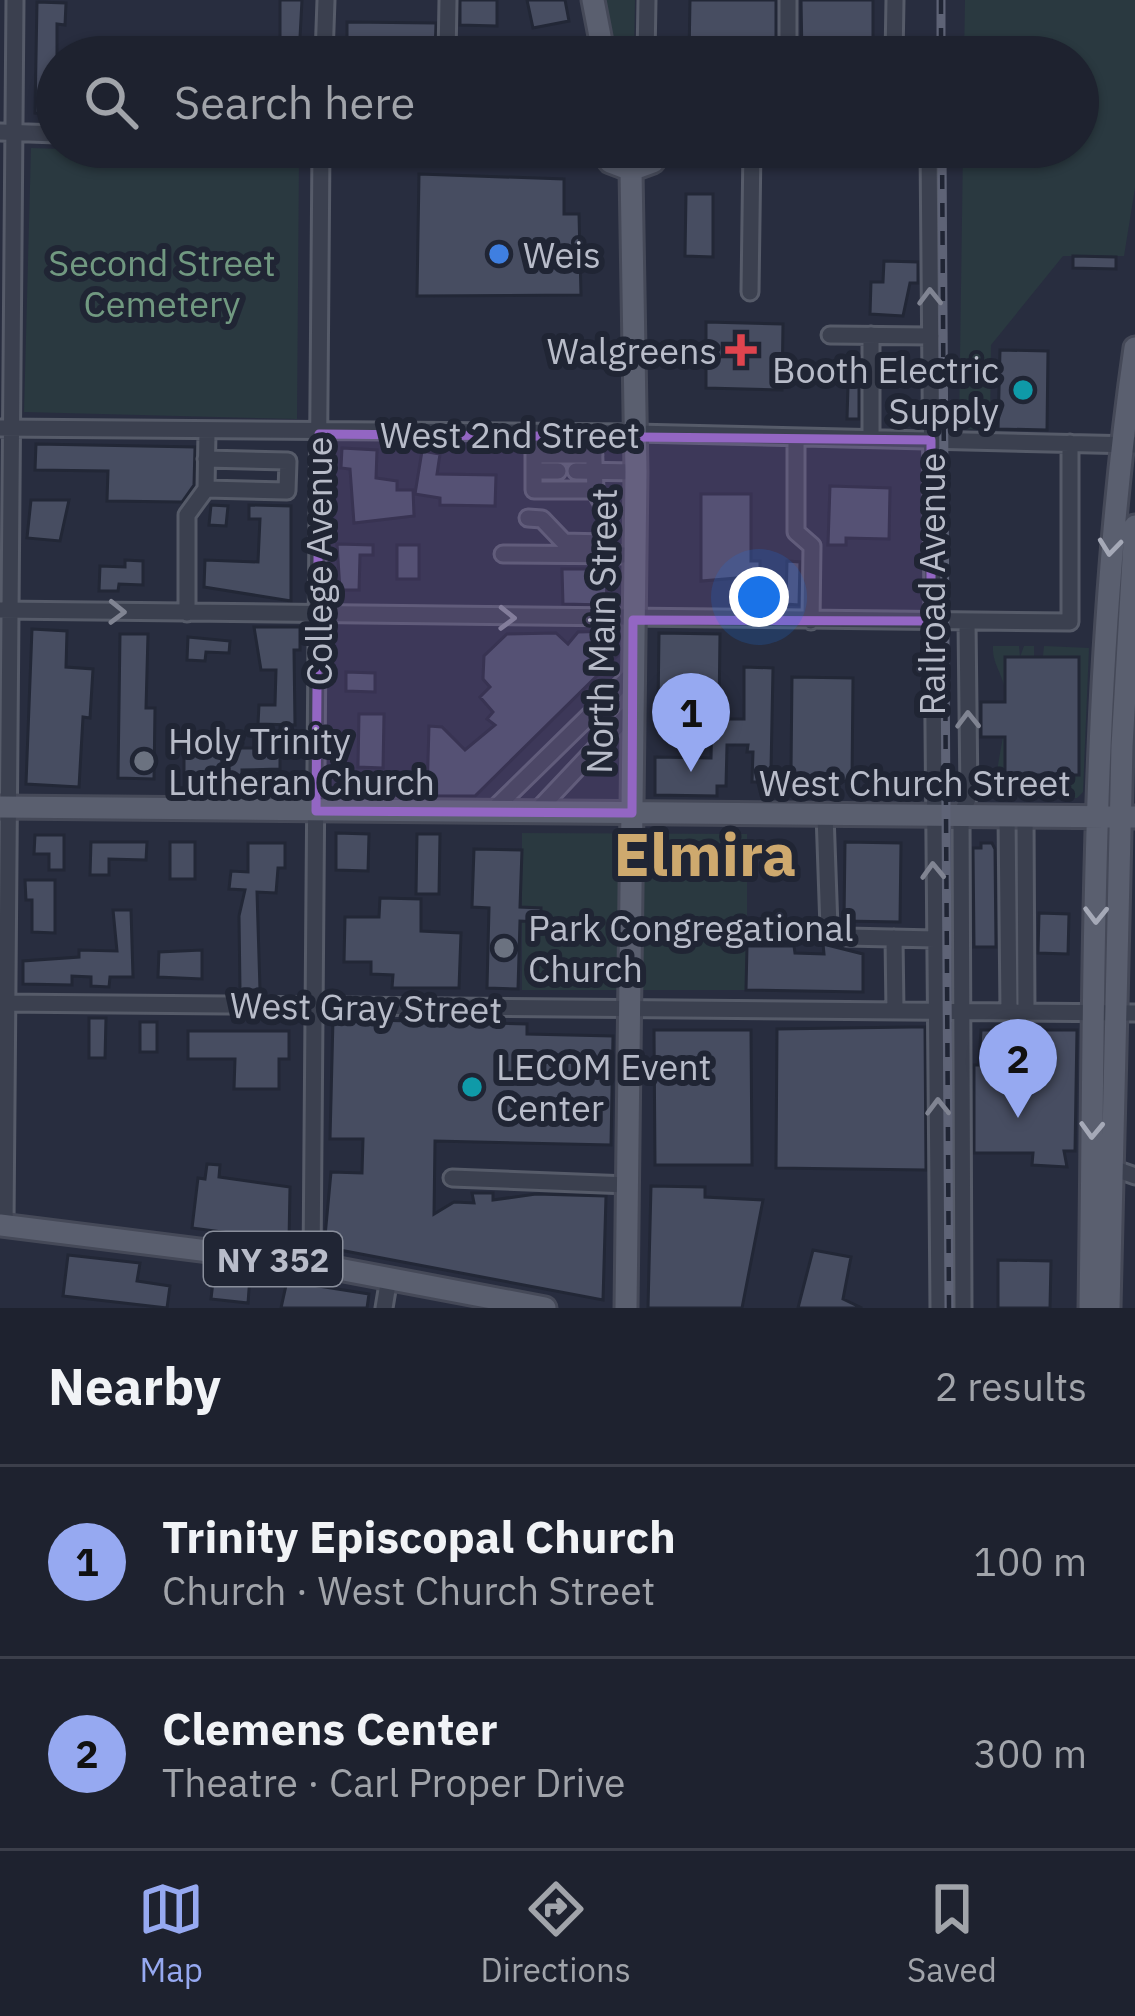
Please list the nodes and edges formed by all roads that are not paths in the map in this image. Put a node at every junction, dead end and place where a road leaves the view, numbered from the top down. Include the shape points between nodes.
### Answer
1 (15, 0) edge
2 (326, 0) edge
3 (448, 0) edge
4 (593, 0) edge
5 (647, 0) edge
6 (788, 0) edge
7 (895, 0) edge
8 (7, 21) edge
9 (325, 36) edge
10 (447, 36) edge
11 (600, 36) edge
12 (646, 36) edge
13 (788, 36) edge
14 (894, 36) edge
15 (7, 132) edge
16 (321, 168) edge
17 (625, 168) edge
18 (637, 168) edge
19 (752, 168) edge
20 (929, 168) edge
21 (631, 170) junction
22 (6, 274) edge
23 (750, 292) dead end
24 (830, 335) dead end
25 (871, 335) junction
26 (931, 336) junction
27 (1135, 348) edge
28 (5, 429) edge
29 (207, 432) junction
30 (635, 433) junction
31 (319, 434) junction
32 (534, 434) junction
33 (593, 434) junction
34 (796, 437) junction
35 (871, 438) junction
36 (939, 440) junction
37 (1070, 443) junction
38 (1128, 444) edge
39 (206, 459) junction
40 (534, 463) junction
41 (594, 463) junction
42 (558, 471) dead end
43 (576, 471) dead end
44 (636, 472) junction
45 (288, 478) junction
46 (319, 478) junction
47 (206, 489) junction
48 (595, 490) junction
49 (528, 518) dead end
50 (606, 526) junction
51 (1135, 526) edge
52 (634, 527) junction
53 (503, 554) dead end
54 (634, 555) junction
55 (6, 610) edge
56 (187, 613) junction
57 (317, 615) junction
58 (634, 620) junction
59 (811, 621) junction
60 (932, 621) junction
61 (967, 622) junction
62 (633, 673) junction
63 (633, 709) junction
64 (5, 807) edge
65 (316, 811) junction
66 (491, 812) junction
67 (536, 812) junction
68 (632, 813) junction
69 (825, 814) junction
70 (931, 815) junction
71 (961, 815) junction
72 (1016, 816) junction
73 (1116, 817) edge
74 (894, 938) junction
75 (935, 939) junction
76 (4, 1003) edge
77 (314, 1006) junction
78 (630, 1010) junction
79 (950, 1011) junction
80 (1017, 1012) junction
81 (1116, 1013) edge
82 (906, 1016) junction
83 (939, 1165) junction
84 (963, 1165) junction
85 (1124, 1172) edge
86 (452, 1178) dead end
87 (628, 1186) junction
88 (2, 1226) edge
89 (312, 1264) junction
90 (389, 1278) junction
91 (428, 1297) edge
92 (384, 1308) edge
93 (544, 1308) edge
94 (626, 1308) edge
95 (939, 1308) edge
96 (963, 1308) edge
97 (1090, 1308) edge
98 (1109, 1308) edge

1 - 8 street
2 - 9 street
3 - 10 street
4 - 11 main road
5 - 12 street
6 - 13 street
7 - 14 street
8 - 15 street
15 - 22 street
16 - 31 street, College Avenue
17 - 21 main road
18 - 21 main road
19 - 23 street
26 -> 20 street, Railroad Avenue
21 - 30 main road, North Main Street
22 - 28 street
24 - 25 street
25 - 26 street
25 - 35 street
26 - 36 street, Railroad Avenue
27 - 38 main road
28 - 29 street, West 2nd Street
28 - 55 street
29 - 31 street, West 2nd Street
29 - 39 street
30 - 33 street, West 2nd Street
30 - 34 street, West 2nd Street
30 - 44 main road, North Main Street
31 - 32 street, West 2nd Street
31 - 46 street, College Avenue
32 - 33 street, West 2nd Street
32 - 40 street
33 - 41 street
34 - 35 street, West 2nd Street
34 - 59 street via 796,532 812,546
35 - 36 street, West 2nd Street
36 - 37 street, West 2nd Street
36 - 60 street, Railroad Avenue
37 - 38 street, West 2nd Street
37 - 61 street via 1070,622
38 -> 73 main road via 1100,705
39 - 45 street via 288,461
39 - 47 street
40 - 41 street
40 - 42 street
40 - 48 street via 534,490
41 - 43 street
41 - 44 street
41 - 48 street
44 - 52 main road, North Main Street
45 - 46 street
45 - 47 street via 287,491
46 - 57 street, College Avenue
47 - 56 street via 188,515
48 - 50 street
49 - 50 street via 542,519 563,542 605,543
50 - 52 street
51 - 73 main road
52 - 54 main road, North Main Street
53 - 54 street
54 - 58 main road, North Main Street
55 -> 56 street
55 - 64 street
56 - 57 street
57 -> 58 street
57 - 65 street, College Avenue
58 - 59 street
58 - 62 main road, North Main Street
59 - 60 street
60 - 61 street
60 - 70 street, Railroad Avenue
71 -> 61 street, Railroad Avenue via 969,796
62 - 63 main road, North Main Street
62 - 66 street
63 - 67 street
63 - 68 main road, North Main Street
64 - 65 main road, West Church Street
64 - 76 street
65 - 66 main road, West Church Street
65 - 77 street, College Avenue
66 - 67 main road, West Church Street
67 - 68 main road, West Church Street
68 - 69 main road, West Church Street
68 - 78 main road, North Main Street
69 - 70 main road, West Church Street
69 - 74 street via 829,928 847,937
70 - 71 main road, West Church Street
75 -> 70 street, Railroad Avenue
71 - 72 main road, West Church Street
71 - 79 street, Railroad Avenue
72 - 73 main road, West Church Street
72 - 80 street
73 - 81 main road
74 - 75 street
74 - 82 street
75 - 79 street, Railroad Avenue
76 - 77 street, West Gray Street
76 - 88 street
77 - 78 street, West Gray Street
77 - 89 street, College Avenue
78 - 82 street, West Gray Street
78 - 87 main road, North Main Street
79 - 80 street, West Gray Street
79 - 82 street, West Gray Street
83 -> 79 street, Railroad Avenue
79 - 84 street
80 - 81 street, West Gray Street
81 - 85 main road
81 -> 97 main road
83 - 84 street
83 - 95 street, Railroad Avenue
84 - 96 street
85 - 98 main road
86 - 87 street
87 - 94 main road, North Main Street
88 - 89 main road, NY 352
89 - 90 main road, NY 352
90 - 91 main road, NY 352
90 - 92 street
91 - 93 main road, NY 352

